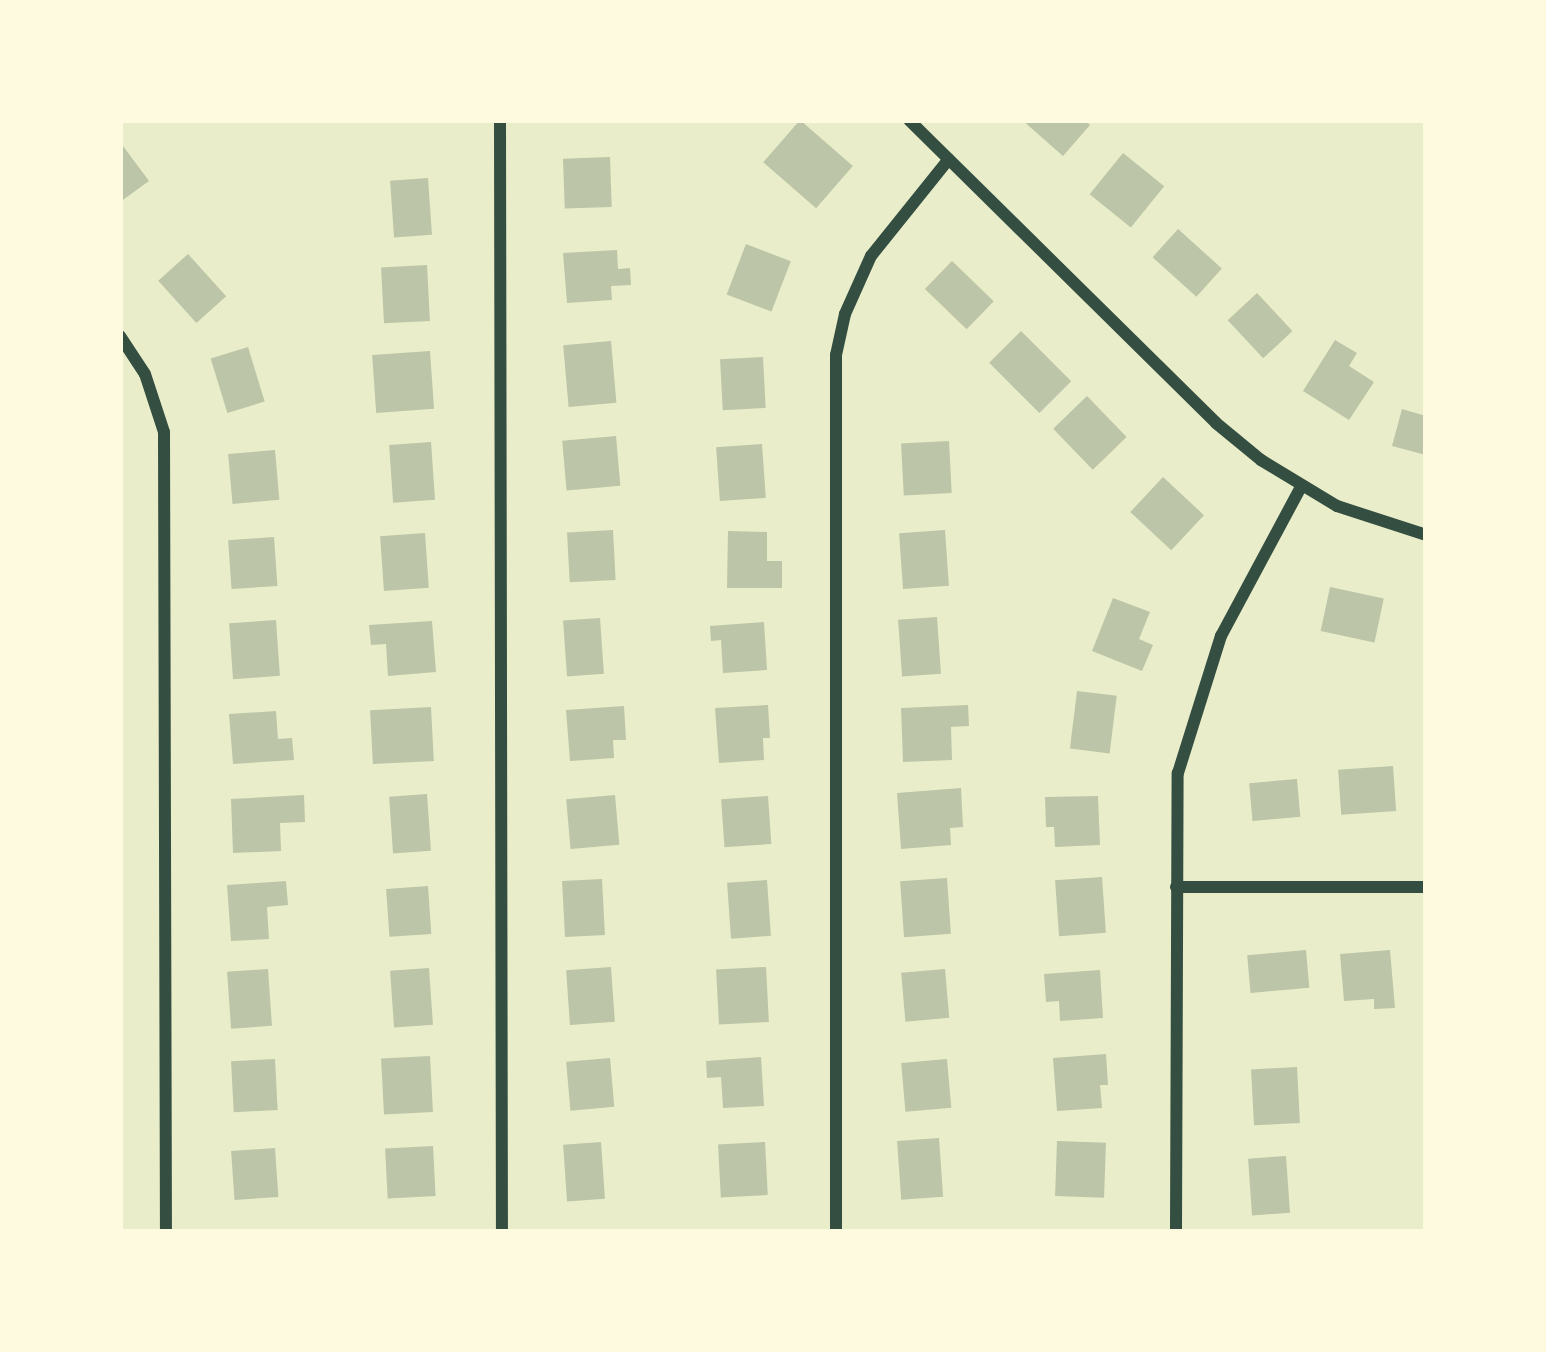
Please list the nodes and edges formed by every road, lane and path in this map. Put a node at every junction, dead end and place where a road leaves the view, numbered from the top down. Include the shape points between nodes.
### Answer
1 (500, 120) edge
2 (909, 120) edge
3 (949, 159) junction
4 (120, 336) edge
5 (1300, 487) junction
6 (1426, 535) edge
7 (1176, 886) junction
8 (1426, 886) edge
9 (166, 1232) edge
10 (502, 1232) edge
11 (836, 1232) edge
12 (1176, 1232) edge

1 - 10 street
2 - 3 street
3 - 5 street via 1216,423
3 - 11 street via 871,256 836,355
4 - 9 street via 146,374 164,432
5 - 6 street
5 - 7 street via 1204,676 1178,773
7 - 8 street
7 - 12 street

